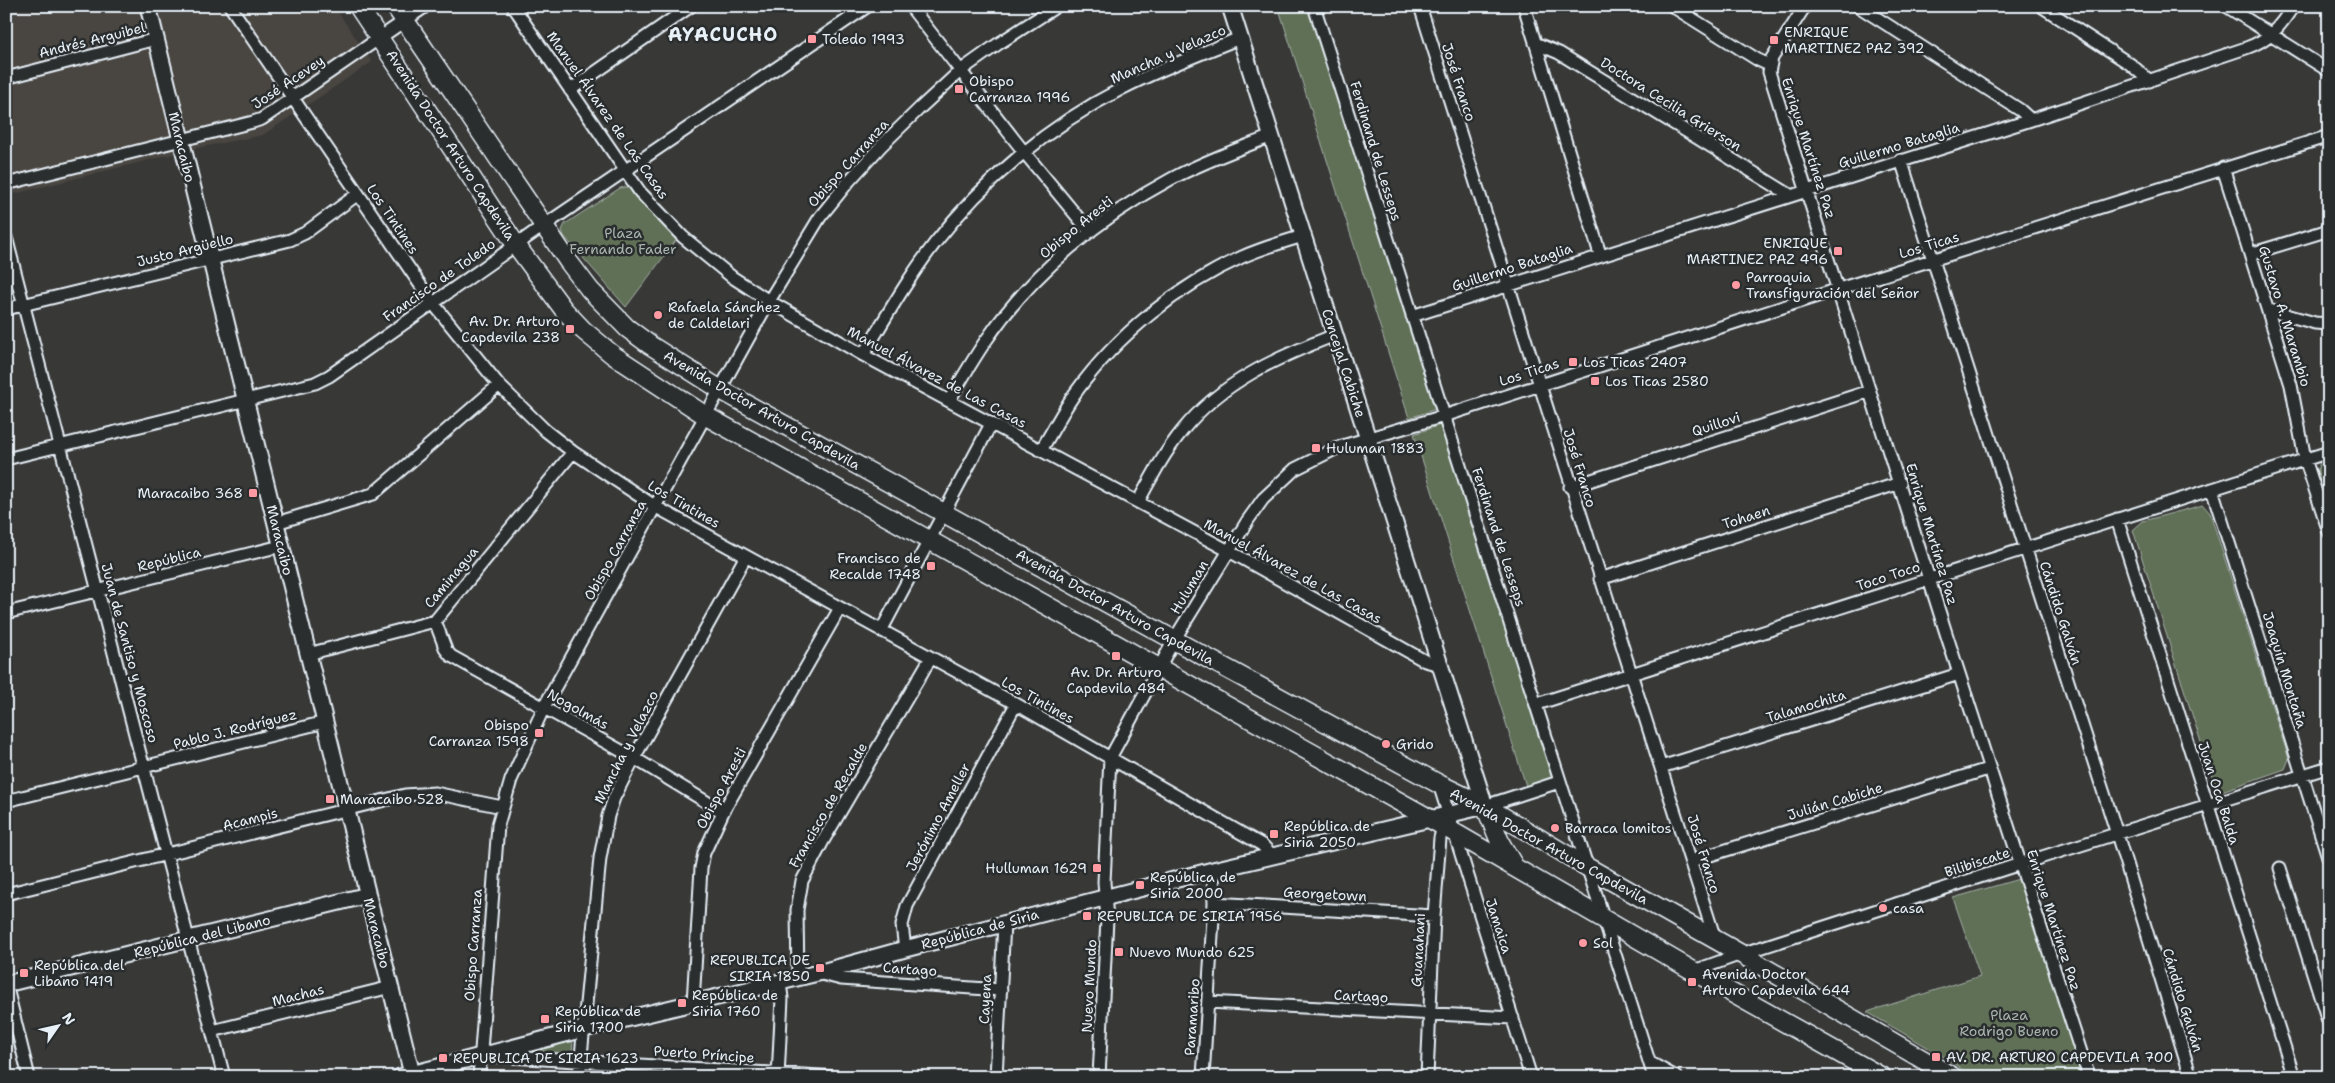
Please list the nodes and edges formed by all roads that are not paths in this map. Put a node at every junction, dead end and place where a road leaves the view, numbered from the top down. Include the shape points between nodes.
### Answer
1 (148, 6) edge
2 (230, 6) edge
3 (358, 6) edge
4 (426, 6) edge
5 (513, 6) edge
6 (691, 6) edge
7 (868, 6) edge
8 (910, 6) edge
9 (1057, 6) edge
10 (1230, 6) edge
11 (1314, 6) edge
12 (1420, 6) edge
13 (1524, 6) edge
14 (1672, 6) edge
15 (1805, 6) edge
16 (1858, 6) edge
17 (2041, 6) edge
18 (2226, 6) edge
19 (2293, 6) edge
20 (400, 13) edge
21 (2272, 35) junction
22 (379, 38) junction
23 (1240, 38) junction
24 (156, 39) junction
25 (1535, 43) junction
26 (1769, 65) junction
27 (960, 71) junction
28 (2329, 71) edge
29 (6, 78) edge
30 (2150, 81) junction
31 (570, 90) junction
32 (292, 98) junction
33 (2031, 120) junction
34 (1272, 136) junction
35 (2329, 136) edge
36 (181, 141) junction
37 (1024, 152) junction
38 (1901, 160) junction
39 (2223, 168) junction
40 (625, 170) junction
41 (6, 184) edge
42 (1806, 190) junction
43 (358, 194) junction
44 (1790, 195) junction
45 (543, 226) junction
46 (2329, 230) edge
47 (1090, 232) junction
48 (1303, 236) junction
49 (6, 237) edge
50 (516, 245) junction
51 (1600, 254) junction
52 (2250, 254) junction
53 (210, 259) junction
54 (1933, 260) junction
55 (1507, 285) junction
56 (1839, 289) junction
57 (769, 301) junction
58 (432, 302) junction
59 (24, 305) junction
60 (6, 309) edge
61 (2268, 310) junction
62 (1412, 316) junction
63 (2329, 324) edge
64 (1335, 336) junction
65 (863, 354) junction
66 (1538, 384) junction
67 (499, 385) junction
68 (721, 390) junction
69 (1870, 391) junction
70 (245, 400) junction
71 (949, 401) junction
72 (706, 416) junction
73 (1444, 416) junction
74 (991, 424) junction
75 (1368, 438) junction
76 (61, 446) junction
77 (1041, 450) junction
78 (573, 452) junction
79 (2329, 452) edge
80 (6, 459) edge
81 (2305, 459) junction
82 (1900, 483) junction
83 (1570, 487) junction
84 (2212, 489) junction
85 (1138, 502) junction
86 (656, 507) junction
87 (944, 513) junction
88 (2117, 519) junction
89 (276, 523) junction
90 (2329, 532) edge
91 (930, 540) junction
92 (281, 546) junction
93 (2025, 548) junction
94 (1229, 551) junction
95 (746, 556) junction
96 (1930, 578) junction
97 (1600, 579) junction
98 (98, 592) junction
99 (840, 608) junction
100 (6, 613) edge
101 (435, 621) junction
102 (881, 630) junction
103 (1174, 640) junction
104 (308, 654) junction
105 (930, 658) junction
106 (1440, 665) junction
107 (1160, 668) junction
108 (1631, 674) junction
109 (1959, 674) junction
110 (1016, 704) junction
111 (1537, 704) junction
112 (544, 707) junction
113 (325, 722) junction
114 (634, 758) junction
115 (1110, 758) junction
116 (2329, 766) edge
117 (144, 767) junction
118 (1661, 767) junction
119 (1988, 769) junction
120 (2302, 776) junction
121 (1560, 782) junction
122 (1438, 784) junction
123 (6, 801) edge
124 (1485, 806) junction
125 (2207, 806) junction
126 (502, 808) junction
127 (347, 810) junction
128 (723, 812) junction
129 (1444, 823) junction
130 (2117, 834) junction
131 (166, 855) junction
132 (1273, 856) junction
133 (2329, 860) edge
134 (1690, 861) junction
135 (2020, 864) junction
136 (1587, 867) junction
137 (2280, 868) dead end
138 (1213, 870) junction
139 (1517, 870) junction
140 (6, 894) edge
141 (368, 895) junction
142 (1106, 897) junction
143 (1214, 903) junction
144 (1434, 916) junction
145 (1603, 918) junction
146 (1004, 923) junction
147 (1714, 939) junction
148 (188, 940) junction
149 (905, 949) junction
150 (1741, 954) junction
151 (1694, 971) junction
152 (818, 973) junction
153 (798, 978) junction
154 (780, 983) junction
155 (6, 984) edge
156 (391, 987) junction
157 (1001, 990) junction
158 (1208, 1002) junction
159 (693, 1003) junction
160 (1430, 1015) junction
161 (1513, 1018) junction
162 (2329, 1024) edge
163 (584, 1029) junction
164 (212, 1031) junction
165 (480, 1055) junction
166 (580, 1061) junction
167 (1649, 1062) junction
168 (679, 1072) edge
169 (1529, 1074) edge
170 (406, 1075) edge
171 (778, 1075) edge
172 (29, 1077) edge
173 (224, 1077) edge
174 (479, 1077) edge
175 (580, 1077) edge
176 (836, 1077) edge
177 (996, 1077) edge
178 (1099, 1077) edge
179 (1203, 1077) edge
180 (1427, 1077) edge
181 (1654, 1077) edge
182 (1676, 1077) edge
183 (1882, 1077) edge
184 (1953, 1077) edge
185 (2089, 1077) edge
186 (2191, 1077) edge
187 (2294, 1077) edge

1 - 24 main road, Maracaibo
2 - 32 street, Los Tintines
3 - 22 main road, Avenida Doctor Arturo Capdevila
4 - 20 street, José Acevey
5 - 31 street, Manuel Álvarez de Las Casas
6 - 31 street
7 - 40 street, Francisco de Toledo
8 - 27 street
9 - 27 street, Obispo Carranza
10 - 23 main road, Concejal Cabiche
11 - 62 street, Ferdinand de Lesseps
12 - 55 street, José Franco
13 - 25 street
14 - 26 street
15 - 26 street, Enrique Martínez Paz
16 - 33 street
17 - 30 street via 2130,64
18 - 21 street
19 - 21 street, Guillermo Bataglia
20 - 22 street, José Acevey
20 - 45 main road, Avenida Doctor Arturo Capdevila
21 - 28 street
21 - 30 street, Guillermo Bataglia via 2246,48
22 - 32 street, José Acevey
22 - 50 main road, Avenida Doctor Arturo Capdevila
23 - 34 main road, Concejal Cabiche
23 - 37 street, Mancha y Velazco via 1120,90
24 - 29 street, Andrés Arguibel
24 - 36 main road, Maracaibo
25 - 44 street, Doctora Cecilia Grierson via 1559,53
25 - 51 street
26 - 42 street, Enrique Martínez Paz
27 - 37 street
27 - 57 street, Obispo Carranza via 849,180 820,217
30 - 33 street, Guillermo Bataglia
31 - 40 street, Manuel Álvarez de Las Casas
32 - 36 street, José Acevey via 253,122
32 - 43 street, Los Tintines
33 - 38 street, Guillermo Bataglia
34 - 47 street, Obispo Aresti via 1170,179
34 - 48 main road, Concejal Cabiche
35 - 39 street, Los Ticas
36 - 41 street, José Acevey
36 - 53 main road, Maracaibo
37 - 47 street
37 - 65 street, Mancha y Velazco via 936,242
38 - 42 street, Guillermo Bataglia
38 - 54 street, Cándido Galván
39 - 52 street, Gustavo A. Marambio
39 - 54 street, Los Ticas
40 - 45 street, Francisco de Toledo
40 - 57 street, Manuel Álvarez de Las Casas via 640,192 683,237 732,277
42 - 44 street, Guillermo Bataglia
42 - 56 street, Enrique Martínez Paz
43 - 53 street, Justo Argüello via 299,237
43 - 58 street, Los Tintines
44 - 51 street, Guillermo Bataglia
45 - 50 street, Francisco de Toledo
45 - 68 main road, Avenida Doctor Arturo Capdevila via 590,290 627,328
46 - 52 street
47 - 71 street, Obispo Aresti via 1040,276 1013,306 987,339
48 - 64 main road, Concejal Cabiche
48 - 77 street via 1221,268 1148,316 1090,374
49 - 59 street, Juan de Santiso y Moscoso
50 - 58 street, Francisco de Toledo
50 - 72 main road, Avenida Doctor Arturo Capdevila via 564,310 583,330 613,356
51 - 55 street, Guillermo Bataglia
52 - 61 street, Gustavo A. Marambio
53 - 59 street, Justo Argüello
53 - 70 main road, Maracaibo
54 - 56 street, Los Ticas
54 - 93 street, Cándido Galván
55 - 62 street, Guillermo Bataglia
55 - 66 street, José Franco
56 - 66 street, Los Ticas
56 - 69 street, Enrique Martínez Paz
57 - 65 street, Manuel Álvarez de Las Casas
57 - 68 street, Obispo Carranza
58 - 67 street, Los Tintines
58 - 70 street, Francisco de Toledo via 329,376 315,383
59 - 60 street, Justo Argüello
59 - 76 street, Juan de Santiso y Moscoso
61 - 63 street
61 - 81 street, Gustavo A. Marambio via 2294,396
62 - 73 street, Ferdinand de Lesseps
64 - 75 main road, Concejal Cabiche
64 - 85 street via 1249,374 1203,408 1171,445
65 - 71 street, Manuel Álvarez de Las Casas
66 - 73 street, Los Ticas
66 - 83 street, José Franco
67 - 78 street, Los Tintines via 546,431
67 - 89 street via 373,494
68 - 72 street, Obispo Carranza
68 - 87 main road, Avenida Doctor Arturo Capdevila
69 - 82 street, Enrique Martínez Paz
69 - 83 street, Quillovi
70 - 76 street, Francisco de Toledo
70 - 89 main road, Maracaibo
71 - 74 street, Manuel Álvarez de Las Casas
72 - 86 street, Obispo Carranza
72 - 91 main road, Avenida Doctor Arturo Capdevila
73 - 75 street, Los Ticas
73 - 111 street, Ferdinand de Lesseps
74 - 77 street, Manuel Álvarez de Las Casas
74 - 87 street
75 - 94 street, Huluman via 1322,454 1295,469 1263,498
75 - 106 main road, Concejal Cabiche
76 - 80 street, Francisco de Toledo
76 - 98 street, Juan de Santiso y Moscoso
77 - 85 street, Manuel Álvarez de Las Casas
78 - 86 street, Los Tintines
78 - 101 street, Caminagua
79 - 81 street, Toco Toco
81 - 84 street, Toco Toco
81 - 90 street, Gustavo A. Marambio
82 - 96 street, Enrique Martínez Paz
82 - 97 street, Tohaen
83 - 97 street, José Franco
84 - 88 street, Toco Toco
84 - 120 street, Joaquín Montaña
85 - 94 street, Manuel Álvarez de Las Casas
86 - 95 street, Los Tintines
86 - 112 street, Obispo Carranza
87 - 91 street
87 - 103 main road, Avenida Doctor Arturo Capdevila
88 - 93 street, Toco Toco
88 - 125 street, Juan Oca Balda
89 - 92 main road, Maracaibo
91 - 102 street
91 - 107 main road, Avenida Doctor Arturo Capdevila
92 - 98 street, República
92 - 104 main road, Maracaibo
93 - 96 street, Toco Toco
93 - 130 street, Cándido Galván
94 - 103 street, Huluman
94 - 106 street, Manuel Álvarez de Las Casas via 1425,661
95 - 99 street, Los Tintines
95 - 114 street, Mancha y Velazco
96 - 108 street, Toco Toco
96 - 109 street, Enrique Martínez Paz
97 - 108 street, José Franco
98 - 100 street, República
98 - 117 street, Juan de Santiso y Moscoso
99 - 102 street, Los Tintines
99 - 128 street, Obispo Aresti
101 - 104 street, Caminagua
101 - 112 street, Nogolmás via 451,656
102 - 105 street, Los Tintines
103 - 107 street, Huluman
103 - 122 main road, Avenida Doctor Arturo Capdevila
104 - 113 main road, Maracaibo
105 - 110 street, Los Tintines
105 - 153 street, Francisco de Recalde via 802,881 797,910
106 - 124 main road, Concejal Cabiche
107 - 115 street, Huluman
107 - 129 main road, Avenida Doctor Arturo Capdevila
108 - 111 street, Toco Toco
108 - 118 street, José Franco
109 - 118 street, Talamochita
109 - 119 street, Enrique Martínez Paz
110 - 115 street, Los Tintines
110 - 149 street, Jerónimo Ameller via 907,906 902,925
111 - 121 street, Ferdinand de Lesseps
112 - 114 street, Nogolmás
112 - 126 street, Obispo Carranza via 514,772
113 - 117 street, Pablo J. Rodríguez
113 - 127 main road, Maracaibo
114 - 128 street, Nogolmás
114 - 163 street, Mancha y Velazco via 614,798 603,832
115 - 132 street, Los Tintines via 1262,845
115 - 142 street, Huluman
116 - 120 street, Bilibiscate
117 - 123 street, Pablo J. Rodríguez
117 - 131 street, Juan de Santiso y Moscoso
118 - 134 street, José Franco
119 - 134 street, Julián Cabiche
119 - 135 street, Enrique Martínez Paz
120 - 125 street, Bilibiscate
120 - 133 street, Joaquín Montaña
121 - 124 street, República de Siria
121 - 136 street, Ferdinand de Lesseps
122 - 124 main road, Avenida Doctor Arturo Capdevila
122 - 129 street, Jamaica
124 - 129 main road, República de Siria
124 - 136 main road, Avenida Doctor Arturo Capdevila
124 - 139 main road via 1501,844
125 - 130 street, Bilibiscate
125 - 187 street, Juan Oca Balda
126 - 127 street, Acampis via 435,793 405,795
126 - 165 street, Obispo Carranza via 494,867
127 - 131 street, Acampis
127 - 141 main road, Maracaibo
128 - 159 street, Obispo Aresti via 704,853 701,868
129 - 132 main road, República de Siria
129 - 139 main road, Avenida Doctor Arturo Capdevila
129 - 144 street, Guanahani
129 - 161 street, Jamaica
130 - 135 street, Bilibiscate
130 - 186 street, Cándido Galván
131 - 140 street, Acampis
131 - 148 street, Juan de Santiso y Moscoso
132 - 138 main road, República de Siria
134 - 147 street, José Franco
135 - 150 street, Bilibiscate
135 - 185 street, Enrique Martínez Paz
136 - 145 street, Ferdinand de Lesseps
136 - 147 main road, Avenida Doctor Arturo Capdevila
137 - 162 street
138 - 142 main road, República de Siria
138 - 143 street, Paramaribo
139 - 145 main road, Avenida Doctor Arturo Capdevila
141 - 148 main road, República del Libano
141 - 156 main road, Maracaibo
142 - 146 main road, República de Siria
142 - 178 street, Nuevo Mundo
143 - 144 street, Georgetown
143 - 158 street, Paramaribo
144 - 160 street, Guanahani
145 - 151 main road, Avenida Doctor Arturo Capdevila
145 - 167 street, Ferdinand de Lesseps
146 - 149 main road, República de Siria
146 - 157 street, Cayena
147 - 150 main road, Avenida Doctor Arturo Capdevila
148 - 155 main road, República del Libano
148 - 164 street, Juan de Santiso y Moscoso
149 - 152 main road, República de Siria
150 - 151 street, Bilibiscate
150 - 184 main road, Avenida Doctor Arturo Capdevila
151 - 183 main road, Avenida Doctor Arturo Capdevila
152 - 153 main road, República de Siria
152 - 157 street, Cartago via 841,979
153 - 154 main road, República de Siria
154 - 159 main road, República de Siria
154 - 171 street
155 - 172 street
156 - 164 street, Machas
156 - 170 main road, Maracaibo
157 - 177 street, Cayena
158 - 160 street, Cartago
158 - 179 street, Paramaribo
159 - 163 main road, República de Siria
160 - 161 street, Cartago
160 - 180 street, Guanahani
161 - 169 street, Jamaica
163 - 165 main road, República de Siria
163 - 166 street, Mancha y Velazco
164 - 173 street, Juan de Santiso y Moscoso
165 - 166 street, Puerto Príncipe
165 - 170 main road, República de Siria
165 - 174 street, Obispo Carranza
166 - 168 street, Puerto Príncipe
166 - 175 street, Mancha y Velazco
167 - 181 street, Ferdinand de Lesseps
167 - 182 street
168 - 171 street, Puerto Príncipe
171 - 176 street, Puerto Príncipe

